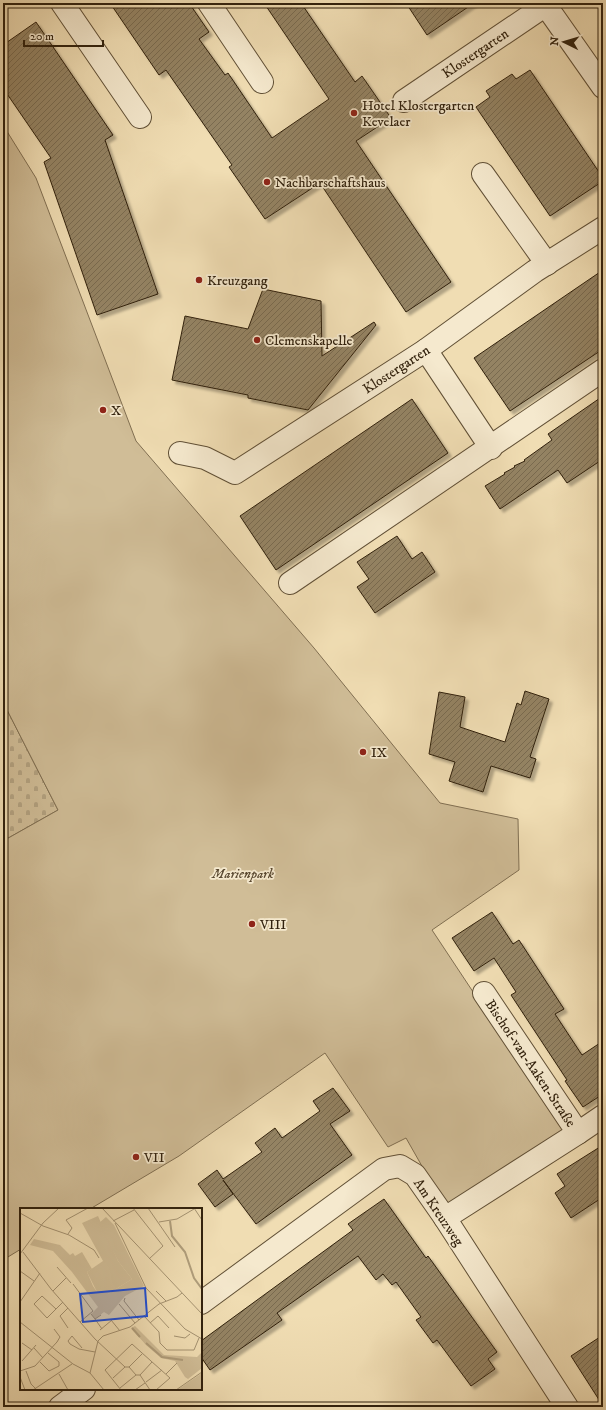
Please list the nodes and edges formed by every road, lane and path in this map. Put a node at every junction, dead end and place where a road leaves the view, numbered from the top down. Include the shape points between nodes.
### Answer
1 (62, 3) edge
2 (209, 3) edge
3 (545, 4) edge
4 (601, 81) edge
5 (262, 82) dead end
6 (404, 101) dead end
7 (140, 117) dead end
8 (484, 174) dead end
9 (603, 228) edge
10 (548, 264) junction
11 (426, 350) junction
12 (603, 370) edge
13 (491, 448) junction
14 (180, 453) dead end
15 (290, 583) dead end
16 (484, 993) dead end
17 (603, 1116) edge
18 (578, 1133) junction
19 (445, 1218) junction
20 (202, 1302) edge
21 (83, 1390) edge
22 (60, 1407) edge
23 (566, 1407) edge

1 - 7 street
2 - 5 street
3 - 4 street
3 - 6 street, Klostergarten
8 - 10 street
9 - 10 street, Klostergarten
10 - 11 street, Klostergarten
11 - 13 street
11 - 14 street, Klostergarten via 235,473 205,458
12 - 13 street
13 - 15 street
16 - 18 street, Bischof-van-Aaken-Straße
17 - 18 street, Bischof-van-Aaken-Straße
18 - 19 street, Bischof-van-Aaken-Straße
19 - 20 street, Am Kreuzweg via 415,1176 400,1166 384,1169
19 - 23 street, Am Kreuzweg
21 - 22 street

